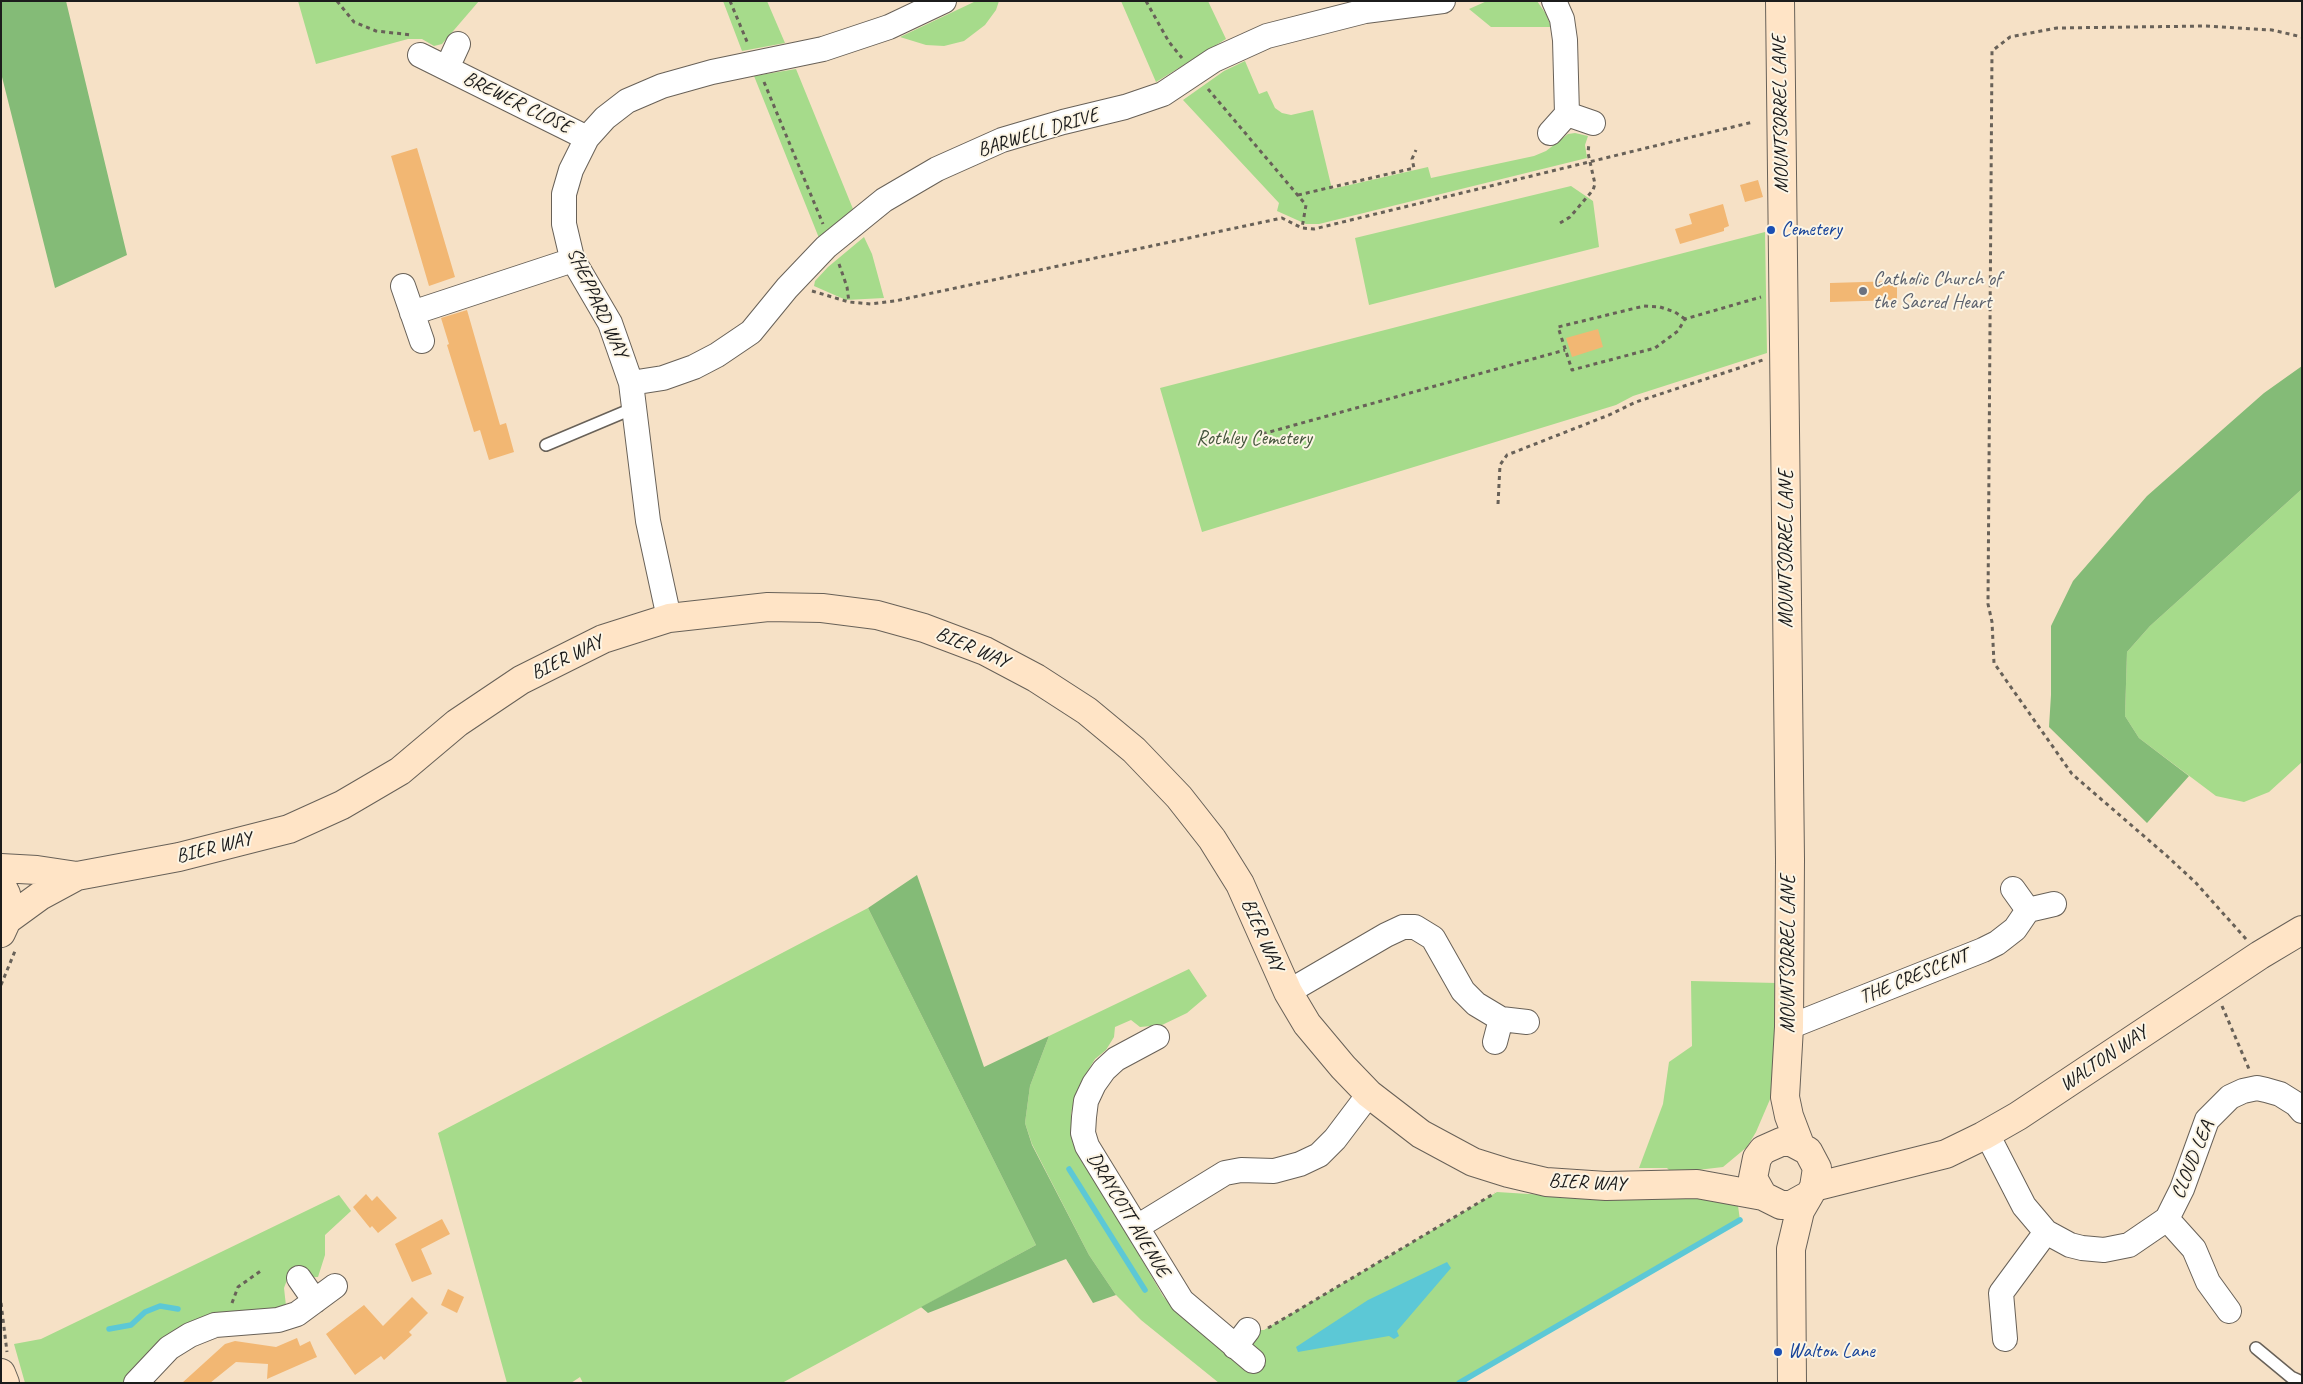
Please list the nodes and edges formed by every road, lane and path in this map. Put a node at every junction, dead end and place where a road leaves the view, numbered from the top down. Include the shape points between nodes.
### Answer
1 (337, 1) edge
2 (730, 1) edge
3 (944, 1) edge
4 (1146, 1) edge
5 (1443, 1) edge
6 (1554, 1) edge
7 (1780, 1) edge
8 (2302, 37) edge
9 (458, 44) dead end
10 (420, 55) joint
11 (755, 62) junction
12 (447, 68) junction
13 (1196, 74) junction
14 (1567, 114) junction
15 (1753, 122) dead end
16 (1592, 123) dead end
17 (1550, 132) dead end
18 (587, 138) junction
19 (1416, 150) dead end
20 (1590, 162) junction
21 (1298, 195) junction
22 (1560, 224) dead end
23 (1302, 228) junction
24 (831, 243) junction
25 (573, 260) junction
26 (796, 279) junction
27 (403, 286) dead end
28 (1784, 292) junction
29 (848, 302) junction
30 (412, 313) junction
31 (1685, 319) junction
32 (422, 341) dead end
33 (1565, 350) junction
34 (1785, 353) junction
35 (631, 383) junction
36 (634, 408) junction
37 (1255, 436) dead end
38 (546, 445) dead end
39 (1498, 504) dead end
40 (669, 618) junction
41 (1, 868) edge
42 (76, 876) junction
43 (1, 884) edge
44 (2013, 890) dead end
45 (2054, 904) dead end
46 (2028, 910) junction
47 (4, 926) edge
48 (2302, 930) edge
49 (2260, 955) junction
50 (2214, 986) junction
51 (1288, 992) junction
52 (1501, 1019) junction
53 (1527, 1022) dead end
54 (1789, 1027) junction
55 (1157, 1038) dead end
56 (1495, 1042) dead end
57 (2257, 1088) junction
58 (1369, 1094) junction
59 (1785, 1097) junction
60 (2302, 1111) edge
61 (1987, 1134) junction
62 (1804, 1148) junction
63 (1760, 1154) junction
64 (1897, 1167) junction
65 (1698, 1184) junction
66 (1488, 1188) dead end
67 (1812, 1191) junction
68 (1767, 1199) junction
69 (2167, 1219) junction
70 (1136, 1227) junction
71 (2046, 1232) junction
72 (1790, 1249) junction
73 (262, 1270) dead end
74 (299, 1278) dead end
75 (335, 1286) dead end
76 (316, 1301) junction
77 (1, 1304) edge
78 (2229, 1311) dead end
79 (232, 1323) junction
80 (2005, 1339) dead end
81 (1245, 1346) joint
82 (2256, 1348) dead end
83 (5, 1371) edge
84 (1790, 1382) edge
85 (2302, 1382) edge
86 (136, 1383) edge

1 - 10 path via 354,22 376,30 413,35 421,42
2 - 11 path
3 - 11 street, SHEPPARD WAY via 889,27 823,49
4 - 13 path via 1169,42
5 - 13 street, BARWELL DRIVE via 1365,11 1299,26 1236,48
6 - 14 street via 1562,19 1565,40
7 - 28 street, MOUNTSORREL LANE
8 - 49 path via 2272,30 2206,26 2057,28 2010,37 1992,51 1988,604 1994,663 2072,774 2182,870
9 - 12 street, BREWER CLOSE
10 - 12 street, BREWER CLOSE
11 - 18 street, SHEPPARD WAY via 662,86 627,101
11 - 24 path
12 - 18 street, BREWER CLOSE
13 - 21 path
13 - 24 street, BARWELL DRIVE via 1142,103 1002,140 937,169 884,200
14 - 16 street
14 - 17 street
15 - 20 path
18 - 25 street, SHEPPARD WAY via 570,170 564,194 564,224
19 - 21 path via 1412,159 1414,168
20 - 22 path via 1595,177 1593,190
20 - 23 path via 1314,229
21 - 23 path via 1306,205
23 - 29 path via 1282,218 895,301
24 - 26 street, BARWELL DRIVE
24 - 29 path via 844,279
25 - 30 street
25 - 35 street, SHEPPARD WAY via 610,324
26 - 29 path via 814,293
26 - 35 street, BARWELL DRIVE via 751,332 717,355 663,378
27 - 30 street
28 - 31 path
28 - 34 street, MOUNTSORREL LANE
30 - 32 street
31 - 33 path via 1678,331 1655,348 1572,370
31 - 33 path via 1675,312 1644,306 1558,328
33 - 37 path
34 - 39 path via 1636,402 1507,455 1500,465
34 - 54 street, MOUNTSORREL LANE
35 - 36 street, SHEPPARD WAY
36 - 38 lane
36 - 40 street, SHEPPARD WAY via 648,521
40 - 42 street, BIER WAY via 603,639 520,680 457,723 400,771 342,806 289,829 179,857
40 - 51 street, BIER WAY via 768,607 822,608 877,615 924,628 985,651 1036,678 1087,711 1134,750 1179,797 1212,839 1240,884
41 - 42 street, BIER WAY
42 - 47 street, BIER WAY via 40,896
43 - 47 street via 9,907
44 - 46 street
45 - 46 street
46 - 54 street, THE CRESCENT via 2015,929 1997,943
48 - 49 street, WALTON WAY
49 - 50 street, WALTON WAY
50 - 57 path
50 - 61 street, WALTON WAY
51 - 52 street via 1386,935 1402,927 1415,927 1434,938 1463,991
51 - 58 street, BIER WAY via 1307,1024
52 - 53 street
52 - 56 street
54 - 59 street, MOUNTSORREL LANE
55 - 70 street, DRAYCOTT AVENUE via 1133,1040 1104,1070 1086,1101 1083,1133 1093,1159
57 - 60 street via 2280,1094
57 - 69 street, CLOUD LEA via 2230,1097 2207,1120 2182,1189
58 - 65 street, BIER WAY via 1421,1134 1473,1162 1508,1173 1575,1185
58 - 70 street via 1335,1140 1319,1155 1300,1164 1274,1170 1241,1170 1225,1174
59 - 62 street, MOUNTSORREL LANE via 1789,1116
59 - 63 street, MOUNTSORREL LANE
61 - 64 street, WALTON WAY via 1946,1154
61 - 71 street, CLOUD LEA via 2024,1206
62 - 63 street via 1781,1142
62 - 64 street, WALTON WAY via 1825,1158
62 - 67 street via 1817,1168
63 - 65 street, BIER WAY via 1741,1168
63 - 68 street via 1753,1178
64 - 67 street, WALTON WAY
65 - 68 street, BIER WAY
66 - 81 path via 1497,1192 1264,1330
67 - 68 street via 1801,1202 1791,1205
67 - 72 street via 1800,1211
68 - 72 street via 1786,1234
69 - 71 street, CLOUD LEA via 2129,1245 2115,1248 2082,1248
69 - 78 street, CLOUD LEA via 2194,1249 2208,1282
70 - 81 street, DRAYCOTT AVENUE via 1182,1302
71 - 80 street via 2001,1292
72 - 84 street
73 - 79 path via 238,1287 231,1305
74 - 76 street
75 - 76 street
76 - 79 street via 297,1314 278,1320
77 - 83 path
79 - 86 street via 215,1325 169,1348
82 - 85 lane via 2286,1374

